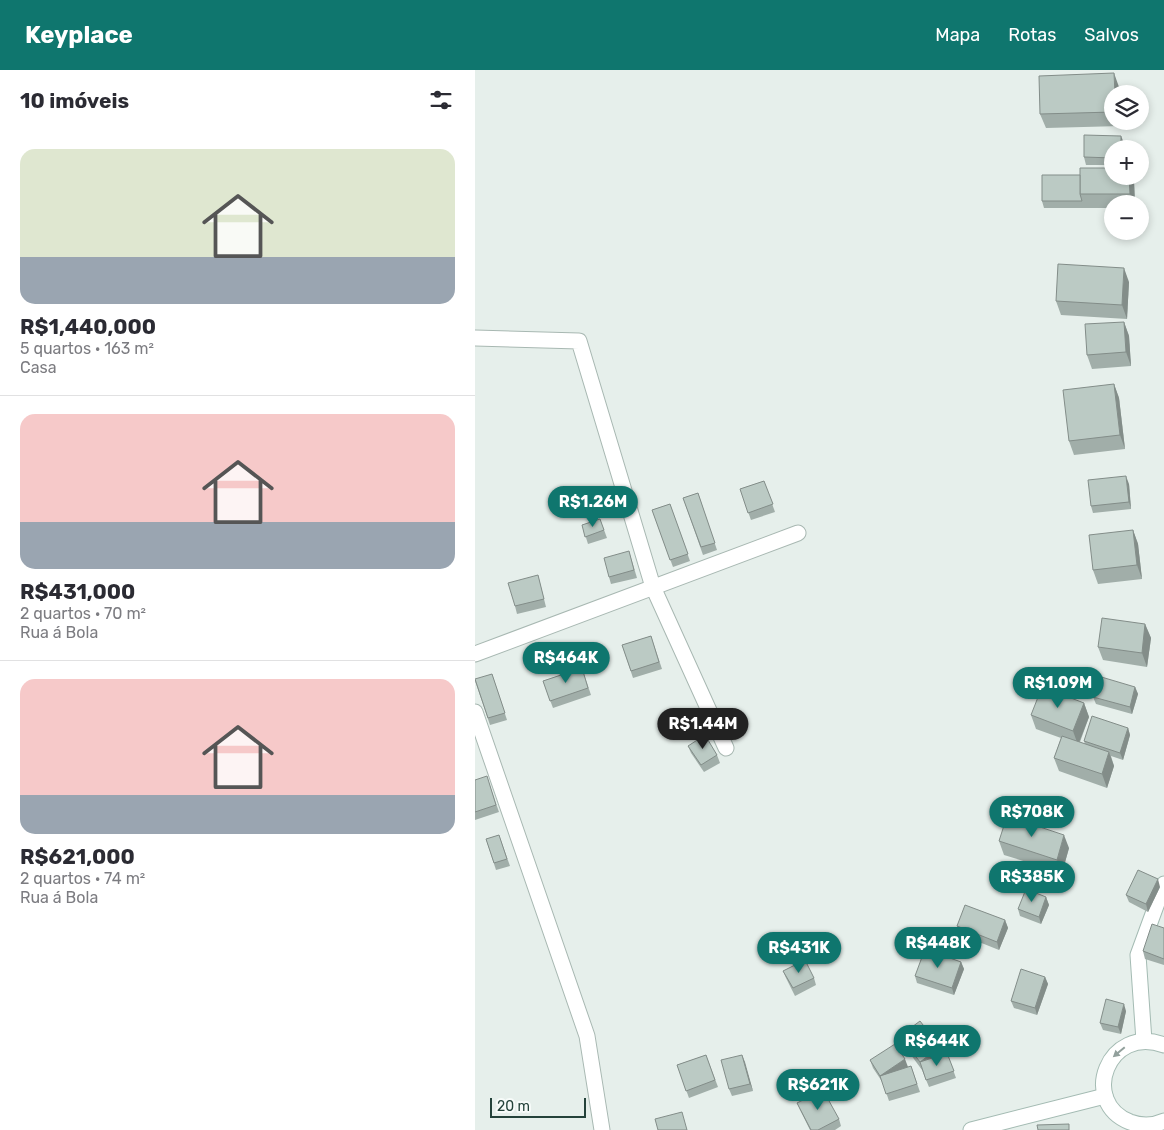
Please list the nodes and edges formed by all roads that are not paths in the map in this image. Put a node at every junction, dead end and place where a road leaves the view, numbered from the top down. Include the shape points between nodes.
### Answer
1 (475, 338) edge
2 (798, 533) dead end
3 (653, 588) junction
4 (475, 654) edge
5 (475, 712) edge
6 (726, 748) dead end
7 (1164, 884) edge
8 (1144, 1041) junction
9 (1164, 1045) edge
10 (1105, 1096) junction
11 (1164, 1121) edge
12 (602, 1130) edge
13 (971, 1130) edge

1 - 3 street via 579,342
2 - 3 street
3 - 4 street
3 - 6 street
5 - 12 street via 587,1036
7 - 8 street via 1138,955
8 - 9 street
8 -> 10 street via 1123,1048 1111,1059 1104,1074
10 - 11 street via 1110,1106 1127,1121 1148,1126
10 - 13 street

